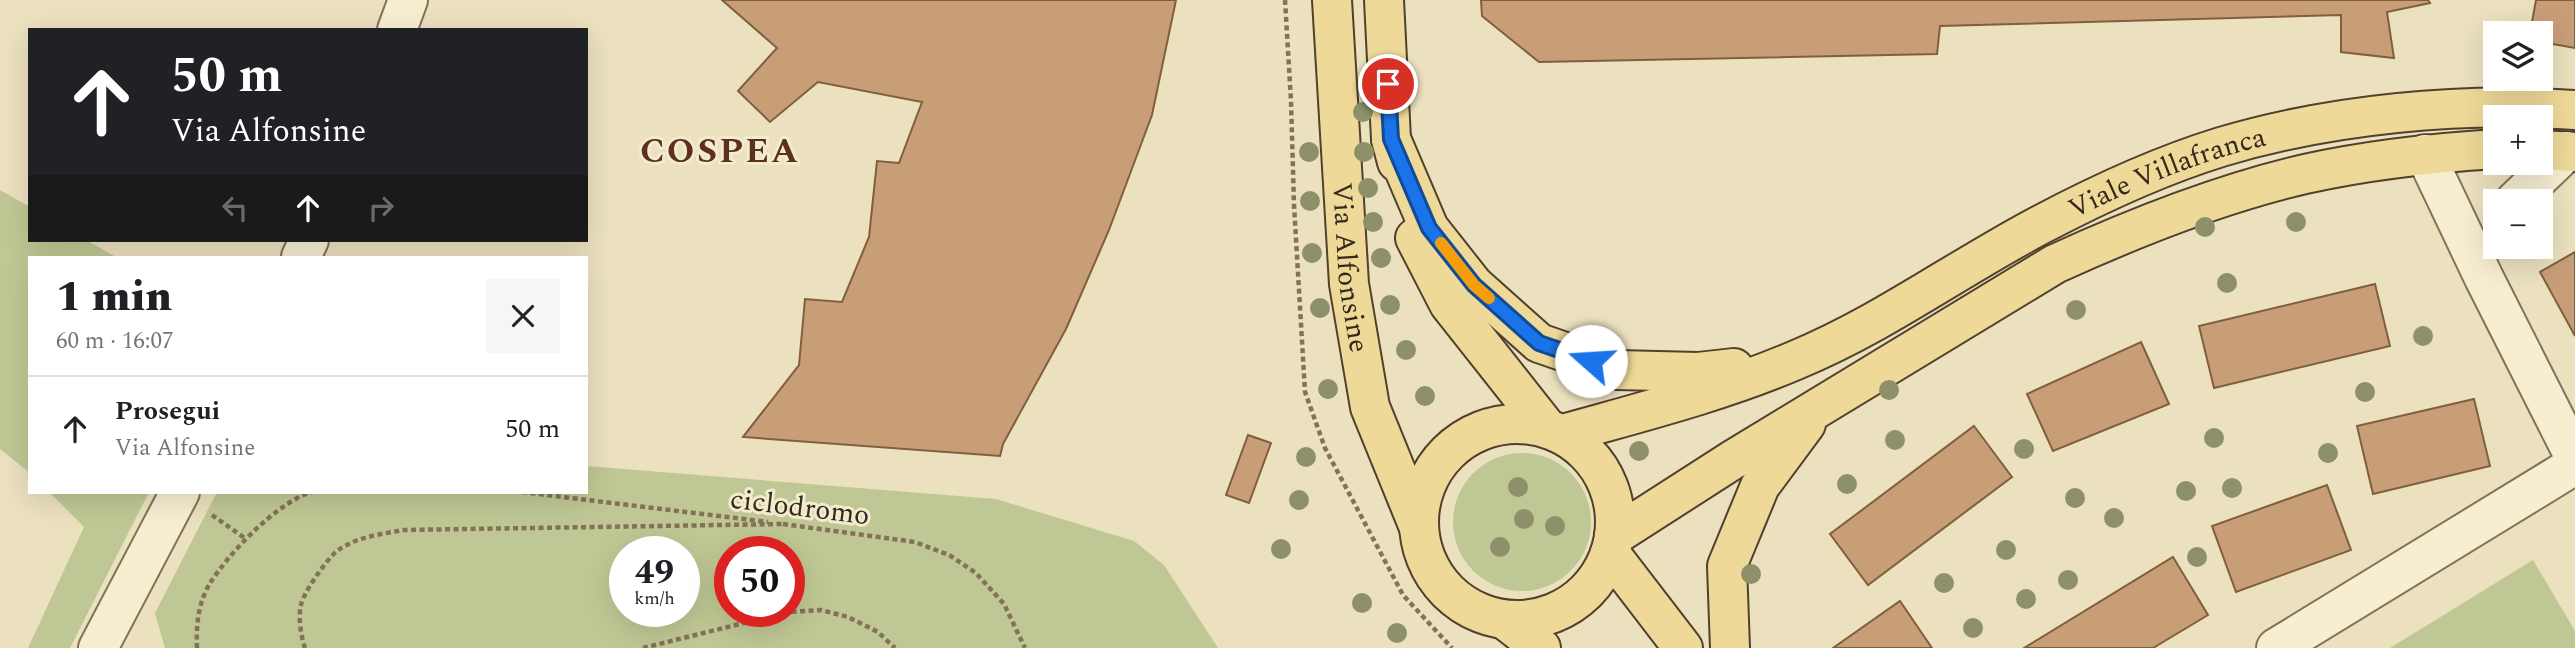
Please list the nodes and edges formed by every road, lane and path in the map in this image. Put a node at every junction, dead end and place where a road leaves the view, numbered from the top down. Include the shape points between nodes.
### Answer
1 (408, 0) edge
2 (1332, 0) edge
3 (1384, 0) edge
4 (398, 28) edge
5 (2575, 110) edge
6 (1391, 139) junction
7 (2483, 150) edge
8 (2561, 151) edge
9 (2425, 154) junction
10 (2526, 189) edge
11 (2491, 262) edge
12 (1796, 360) junction
13 (1818, 407) junction
14 (1555, 431) junction
15 (2575, 458) edge
16 (2575, 465) edge
17 (179, 494) edge
18 (305, 494) edge
19 (538, 494) edge
20 (784, 524) junction
21 (1418, 525) junction
22 (1612, 544) junction
23 (1505, 620) junction
24 (99, 648) edge
25 (197, 648) edge
26 (305, 648) edge
27 (643, 648) edge
28 (895, 648) edge
29 (1026, 648) edge
30 (1541, 648) edge
31 (1683, 648) edge
32 (1730, 648) edge
33 (2276, 648) edge

1 - 4 street
2 - 21 main road, Via Alfonsine via 1349,284 1370,407
3 - 6 main road, Via Alfonsine
5 - 12 main road, Viale Villafranca via 2417,110 2221,147 2143,176 2042,224 1881,320
6 - 12 main road, Viale Villafranca via 1429,228 1474,285 1539,343 1617,370 1698,372
6 - 14 main road, Via Alfonsine via 1414,235 1449,304
7 - 9 main road, Viale Villafranca
8 - 10 street
9 - 11 street
9 - 13 main road, Viale Villafranca via 2307,174 2228,195 2108,240 2055,264
11 - 15 street
12 - 14 main road, Viale Villafranca via 1701,395
13 - 22 main road, Viale Villafranca
13 - 32 main road, Viale Villafranca via 1760,486 1727,566
14 - 21 main road via 1516,423 1485,428 1457,442 1436,465 1422,494
14 - 22 main road via 1583,448 1609,488 1615,512
16 - 33 street
17 - 24 street
18 - 25 path via 246,539 208,586 196,622
19 - 20 path, ciclodromo
20 - 26 path via 404,530 370,536 336,552 311,586 300,605
20 - 29 path, ciclodromo via 915,542 949,555 975,573 1004,604
21 - 23 main road via 1428,564 1442,585 1460,602
22 - 23 main road via 1598,577 1580,597 1532,619
22 - 31 main road
23 - 30 main road
27 - 28 path via 788,612 821,610 878,632

